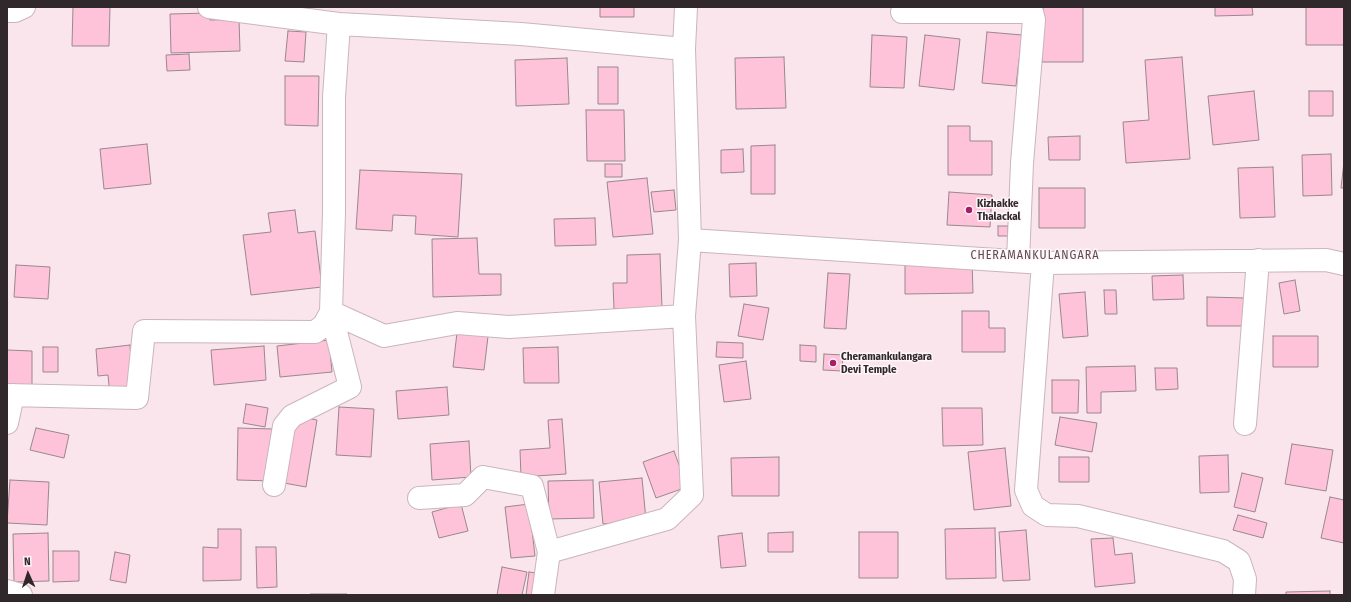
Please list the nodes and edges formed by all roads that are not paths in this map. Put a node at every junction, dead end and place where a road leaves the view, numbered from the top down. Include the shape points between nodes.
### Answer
1 (24, 7) edge
2 (209, 7) edge
3 (686, 7) edge
4 (7, 11) edge
5 (902, 12) dead end
6 (339, 24) junction
7 (684, 50) junction
8 (690, 240) junction
9 (1258, 260) junction
10 (1018, 261) junction
11 (1044, 263) junction
12 (1344, 264) edge
13 (331, 312) junction
14 (684, 316) junction
15 (10, 395) edge
16 (7, 423) edge
17 (1246, 424) dead end
18 (274, 485) dead end
19 (419, 498) dead end
20 (549, 552) junction
21 (7, 591) edge
22 (21, 595) edge
23 (543, 595) edge
24 (1244, 595) edge

1 - 4 street via 15,12
2 - 6 street
3 - 7 street
5 - 10 street via 1032,12 1034,20 1022,163
6 - 7 street via 521,34
6 - 13 street via 334,97
7 - 8 street
8 - 10 street
8 - 14 street
9 - 11 street
9 - 12 street via 1326,260
9 - 17 street
10 - 11 street
11 - 24 street via 1026,490 1033,506 1047,515 1078,516 1223,551 1239,561 1245,579
13 - 14 street via 384,336 457,323 509,327
13 - 15 street via 324,325 315,332 144,331 137,398
13 - 18 street via 350,388 292,416 284,426
14 - 20 street via 692,495 667,519
15 - 16 street
19 - 20 street via 465,495 483,477 532,486
20 - 23 street
21 - 22 street

